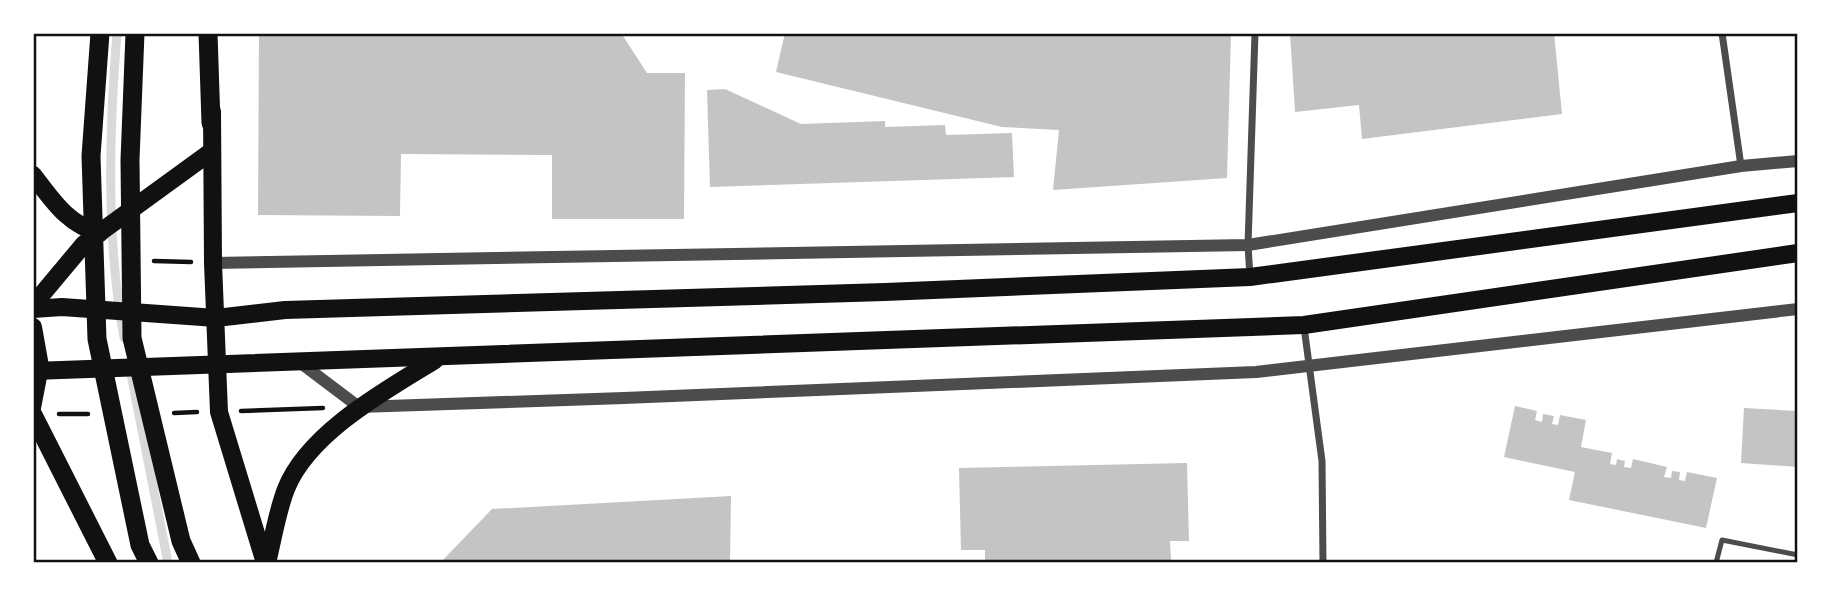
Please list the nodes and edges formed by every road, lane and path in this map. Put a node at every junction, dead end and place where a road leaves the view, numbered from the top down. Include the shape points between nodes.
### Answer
1 (90, 33) edge
2 (100, 33) edge
3 (135, 33) edge
4 (208, 33) edge
5 (217, 33) edge
6 (1255, 33) edge
7 (1722, 33) edge
8 (211, 123) junction
9 (212, 152) junction
10 (90, 156) junction
11 (1798, 161) edge
12 (1741, 166) junction
13 (33, 175) edge
14 (1798, 203) edge
15 (100, 233) junction
16 (1248, 245) junction
17 (1798, 253) edge
18 (157, 261) dead end
19 (213, 263) junction
20 (1250, 276) junction
21 (33, 307) edge
22 (1798, 309) edge
23 (216, 318) junction
24 (1304, 325) junction
25 (33, 327) edge
26 (437, 359) junction
27 (302, 364) junction
28 (1309, 365) junction
29 (218, 367) junction
30 (37, 372) edge
31 (359, 407) junction
32 (219, 412) junction
33 (180, 413) dead end
34 (33, 414) edge
35 (1798, 555) edge
36 (108, 563) edge
37 (149, 563) edge
38 (191, 563) edge
39 (266, 563) edge
40 (1323, 563) edge
41 (1716, 563) edge

1 - 10 highway
2 - 10 highway
3 - 38 highway via 130,160 132,338 181,541
4 - 8 highway
5 - 8 main road
6 - 16 street
7 - 12 street
8 - 9 main road
9 - 15 main road
9 - 19 main road
10 - 37 highway via 97,339 140,545
11 - 12 street
12 - 16 street
13 - 15 main road via 60,211 81,228
14 - 20 main road
15 - 21 main road via 66,262
16 - 19 street
16 - 20 street
17 - 24 main road
18 - 19 path
19 - 23 main road
20 - 23 main road via 285,310
21 - 23 main road
22 - 28 street
23 - 29 main road
24 - 26 main road
24 - 28 street
25 - 30 main road
26 - 27 main road
26 - 31 main road
27 - 29 main road
27 - 31 street
28 - 31 street via 1256,372
28 - 40 street via 1322,461
29 - 30 main road
29 - 32 main road
30 - 34 main road
31 - 32 path
31 - 39 main road via 316,446 286,488
32 - 33 path
32 - 39 main road
34 - 36 highway
35 - 41 lane via 1722,540

